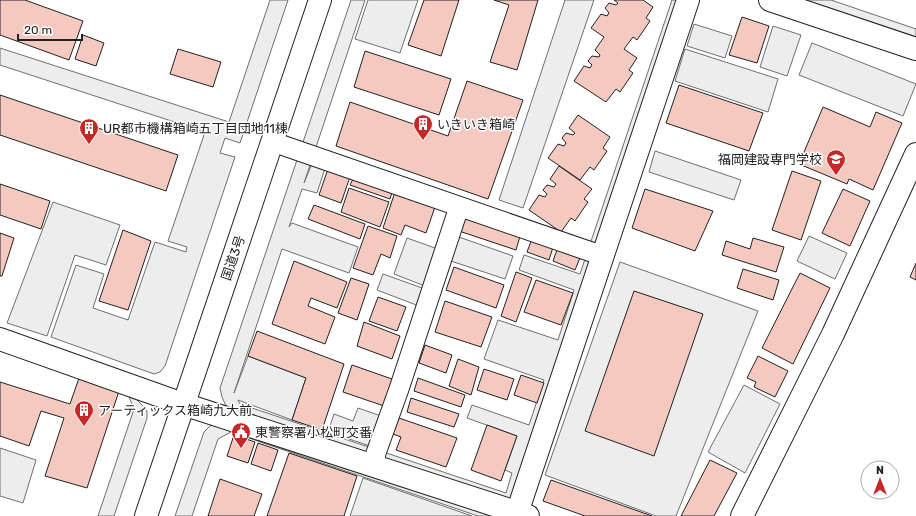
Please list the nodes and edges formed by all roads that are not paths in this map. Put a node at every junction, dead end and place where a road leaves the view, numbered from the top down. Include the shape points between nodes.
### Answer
1 (320, 0) edge
2 (688, 0) edge
3 (770, 0) edge
4 (916, 49) edge
5 (273, 142) junction
6 (916, 154) edge
7 (459, 207) junction
8 (603, 256) junction
9 (0, 339) edge
10 (183, 404) junction
11 (374, 466) junction
12 (520, 515) edge
13 (146, 516) edge
14 (742, 516) edge

1 - 5 main road, 国道3号
2 - 8 main road
3 - 4 main road
5 - 7 street
5 - 10 main road, 国道3号
6 - 14 main road via 833,334
7 - 8 street
7 - 11 street via 376,453
8 - 12 main road
9 - 10 main road
10 - 11 main road
10 - 13 main road, 国道3号
11 - 12 main road

